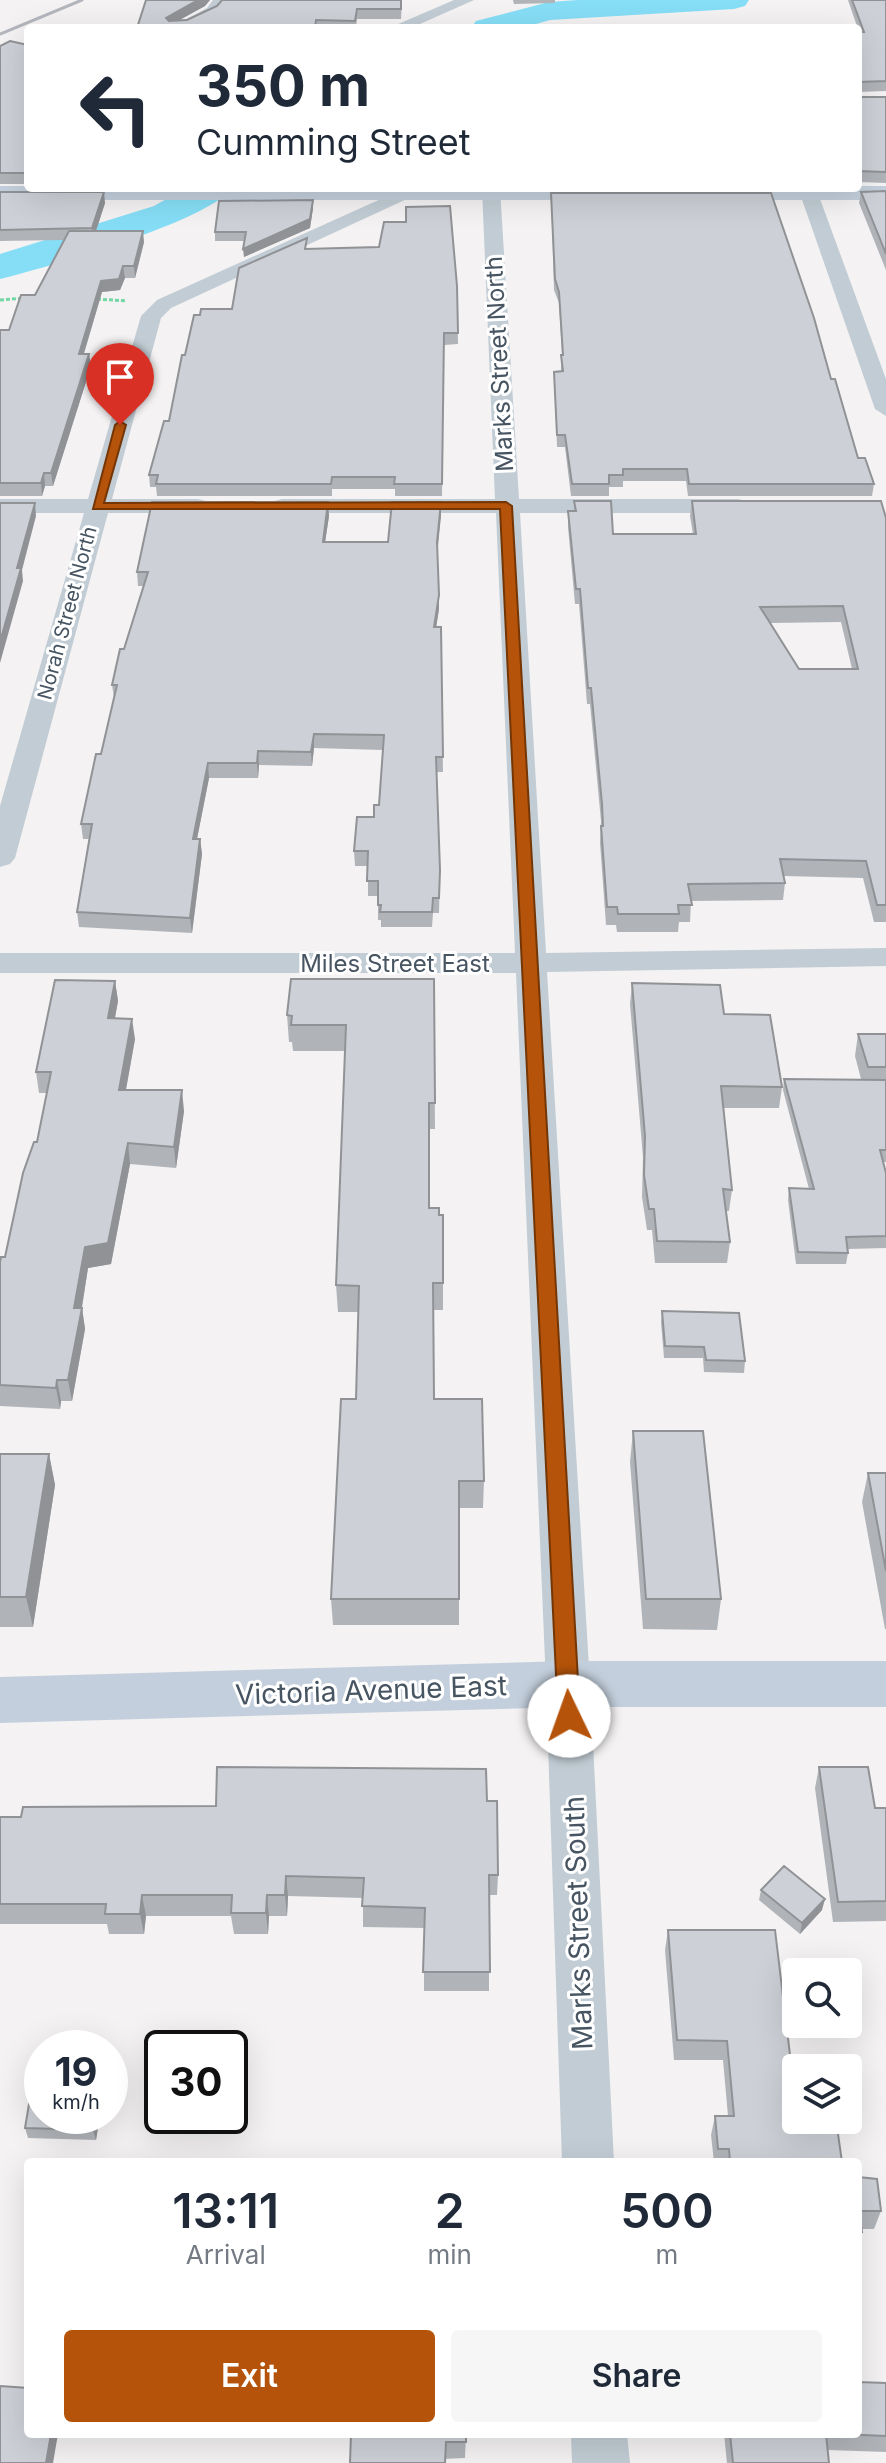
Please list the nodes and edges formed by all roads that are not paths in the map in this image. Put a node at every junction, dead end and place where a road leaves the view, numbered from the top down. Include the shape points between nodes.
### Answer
1 (220, 0) edge
2 (467, 0) edge
3 (186, 24) edge
4 (407, 24) edge
5 (24, 191) edge
6 (117, 192) edge
7 (462, 192) edge
8 (491, 192) edge
9 (562, 192) edge
10 (724, 192) edge
11 (809, 192) edge
12 (860, 192) edge
13 (0, 193) edge
14 (634, 193) edge
15 (682, 193) edge
16 (886, 193) edge
17 (403, 194) junction
18 (886, 409) edge
19 (0, 506) edge
20 (97, 506) junction
21 (223, 506) edge
22 (254, 506) edge
23 (506, 506) junction
24 (759, 506) edge
25 (0, 858) edge
26 (886, 957) edge
27 (0, 963) edge
28 (530, 963) junction
29 (568, 1684) junction
30 (886, 1684) edge
31 (0, 1700) edge
32 (588, 2158) edge
33 (599, 2438) edge
34 (601, 2463) edge

1 - 3 street via 213,11
2 - 4 street
5 - 13 street
6 - 17 street
7 - 17 street
8 - 23 street, Marks Street North
9 - 14 street
10 - 15 street
11 - 18 street
12 - 16 street
17 - 20 street, Norah Street North via 164,304 151,316
19 - 20 street
20 - 21 street
20 - 25 street, Norah Street North
22 - 23 street
23 - 24 street
23 - 28 street, Marks Street North
26 - 28 street, Miles Street East
27 - 28 street, Miles Street East
28 - 29 street, Marks Street North
29 - 30 street, Victoria Avenue East
29 - 31 street, Victoria Avenue East
29 - 32 street, Marks Street South
33 - 34 street

